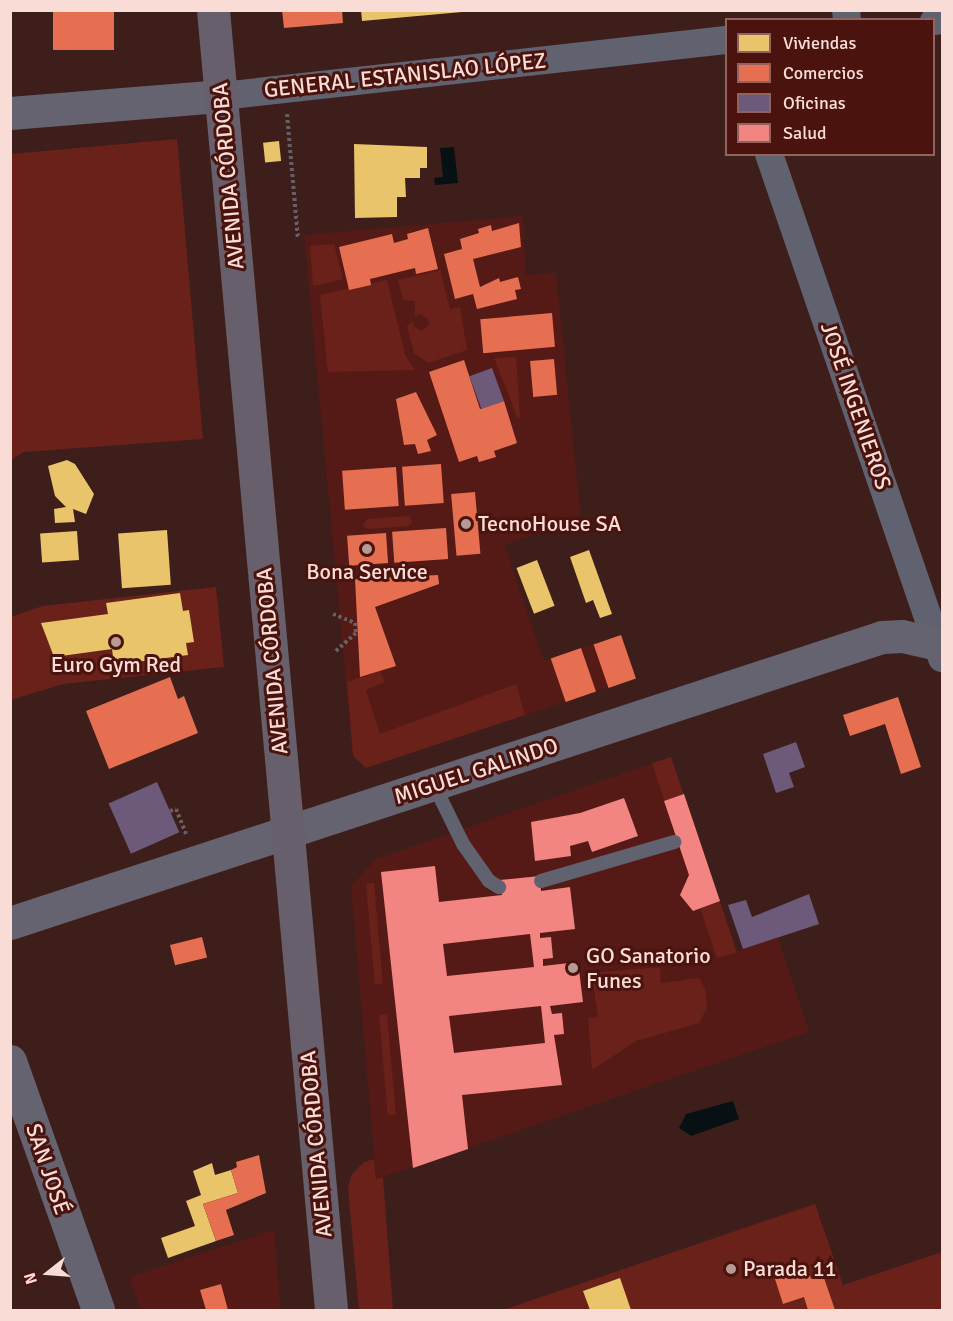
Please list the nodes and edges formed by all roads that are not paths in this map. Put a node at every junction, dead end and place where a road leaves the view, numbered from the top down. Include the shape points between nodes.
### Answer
1 (213, 10) edge
2 (725, 40) edge
3 (222, 96) junction
4 (10, 113) edge
5 (770, 156) edge
6 (941, 649) edge
7 (434, 785) junction
8 (288, 833) junction
9 (674, 842) dead end
10 (541, 881) dead end
11 (500, 886) dead end
12 (10, 923) edge
13 (10, 1061) edge
14 (98, 1311) edge
15 (332, 1311) edge

1 - 3 main road, AVENIDA CÓRDOBA
2 - 3 street, GENERAL ESTANISLAO LÓPEZ
3 - 4 street, GENERAL ESTANISLAO LÓPEZ
3 - 8 main road, AVENIDA CÓRDOBA
5 - 6 street, JOSÉ INGENIEROS
6 - 7 street, MIGUEL GALINDO via 902,636 882,637
7 - 8 street, MIGUEL GALINDO
7 - 11 lane via 463,844 489,881
8 - 12 street, MIGUEL GALINDO
8 - 15 main road, AVENIDA CÓRDOBA
9 - 10 lane
13 - 14 street, SAN JOSÉ

